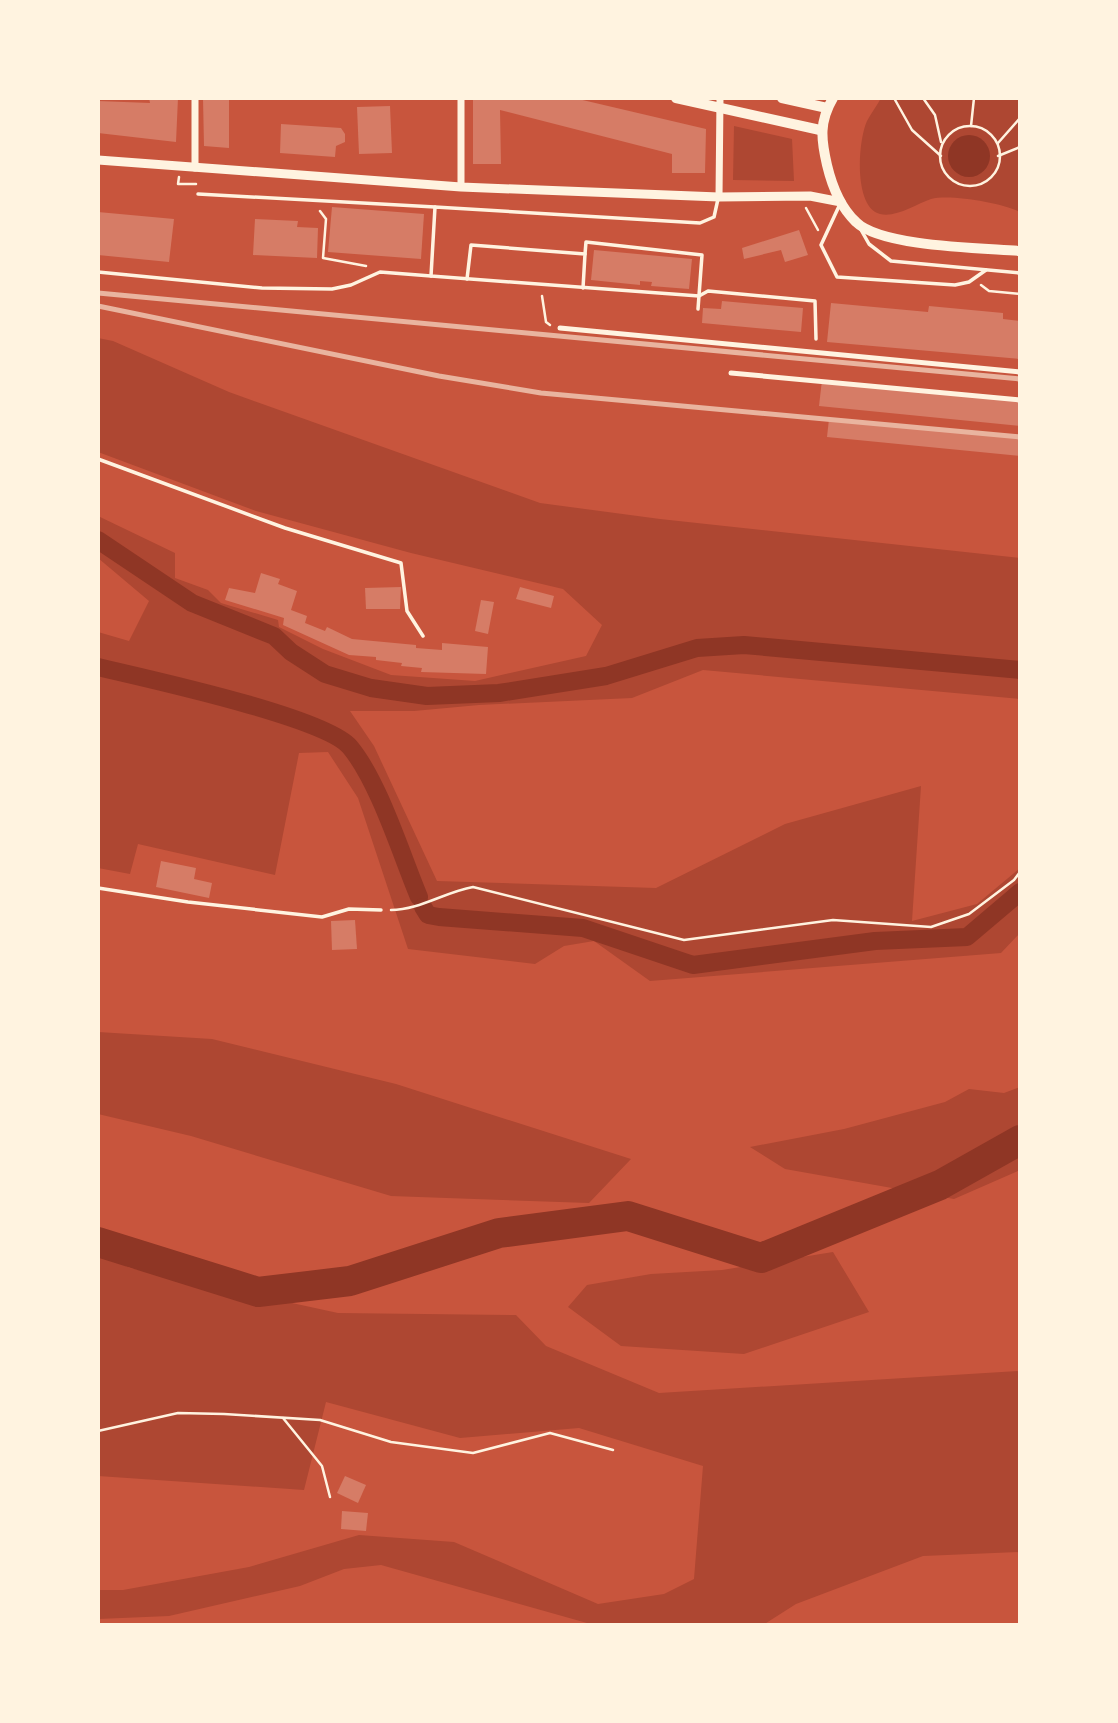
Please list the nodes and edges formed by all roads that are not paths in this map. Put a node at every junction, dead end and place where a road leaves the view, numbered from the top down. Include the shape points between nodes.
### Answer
1 (195, 98) edge
2 (461, 98) edge
3 (676, 98) edge
4 (782, 98) edge
5 (836, 98) edge
6 (722, 103) edge
7 (827, 108) junction
8 (820, 130) junction
9 (98, 160) edge
10 (195, 168) junction
11 (461, 187) junction
12 (198, 194) road end
13 (719, 197) junction
14 (841, 202) junction
15 (435, 207) junction
16 (857, 223) junction
17 (1020, 251) edge
18 (585, 254) junction
19 (986, 270) junction
20 (98, 272) edge
21 (1020, 273) edge
22 (431, 275) junction
23 (467, 279) junction
24 (583, 288) junction
25 (699, 296) junction
26 (698, 309) dead end
27 (560, 328) road end
28 (816, 339) dead end
29 (1020, 372) edge
30 (731, 373) dead end
31 (1020, 400) edge
32 (98, 459) edge
33 (423, 636) dead end
34 (98, 888) edge
35 (381, 909) road end

1 - 10 street
2 - 11 street
3 - 6 main road
4 - 7 main road
5 - 7 main road
6 - 8 main road
6 - 13 street
7 - 8 main road
8 - 14 main road via 831,183
9 - 10 street
10 - 11 street
11 - 13 street
12 - 15 lane
13 - 14 street via 810,196
13 - 15 lane via 714,217 700,223
14 - 16 main road
14 - 19 lane via 821,245 837,277 955,285
15 - 22 lane
16 - 17 main road via 876,234 920,243
16 - 19 lane via 869,244 891,261
18 - 23 lane via 471,245
18 - 24 lane
18 - 25 lane via 586,242 702,255
19 - 21 lane
20 - 22 lane via 262,288 332,289 380,272
22 - 23 lane
23 - 24 lane
24 - 25 lane
25 - 26 lane
25 - 28 lane via 708,291 815,301
27 - 29 street
30 - 31 street
32 - 33 lane via 285,528 401,563 407,611
34 - 35 lane via 322,917 349,909

